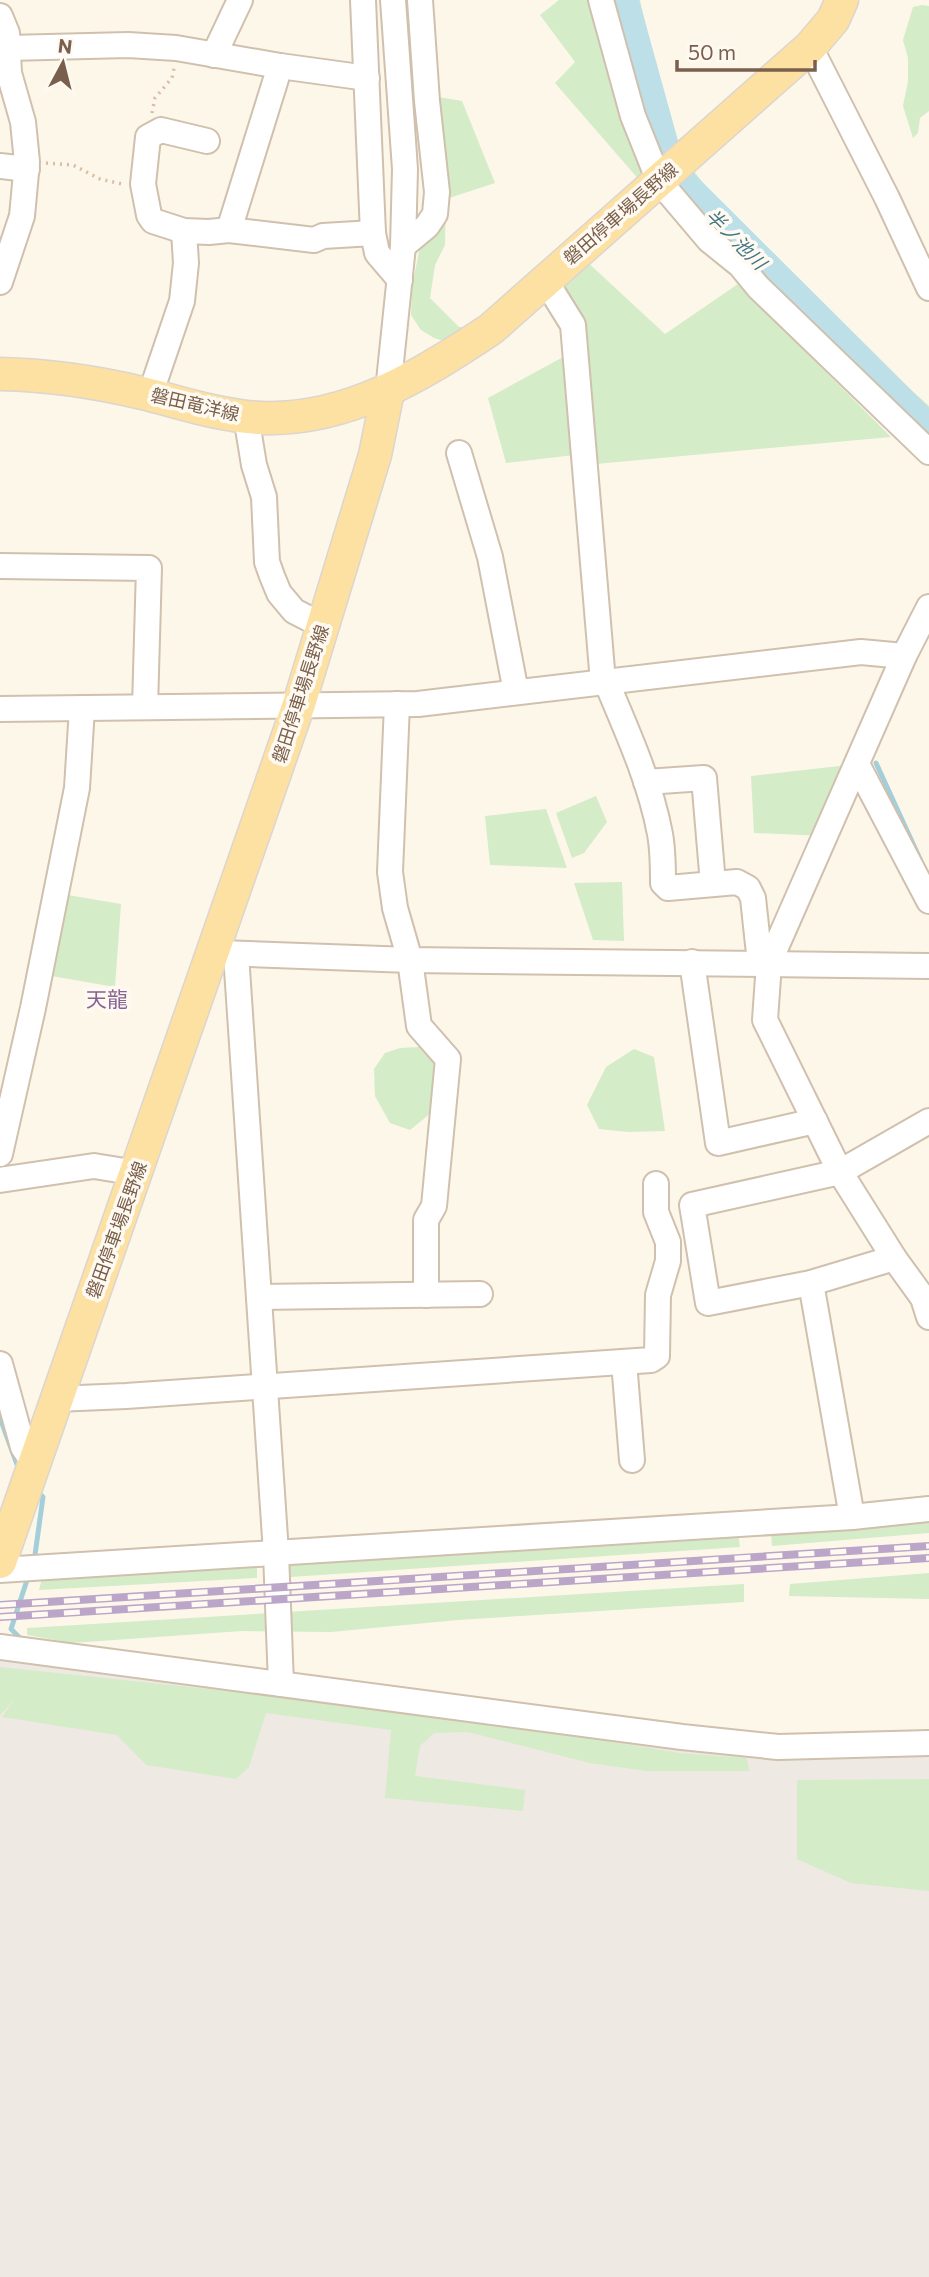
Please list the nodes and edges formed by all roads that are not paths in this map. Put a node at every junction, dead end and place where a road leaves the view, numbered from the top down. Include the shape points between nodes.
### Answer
1 (240, 0) edge
2 (363, 0) edge
3 (393, 0) edge
4 (421, 0) edge
5 (601, 0) edge
6 (842, 0) edge
7 (0, 16) edge
8 (810, 47) junction
9 (8, 48) junction
10 (215, 55) junction
11 (280, 66) junction
12 (367, 78) junction
13 (207, 141) dead end
14 (0, 166) edge
15 (27, 166) junction
16 (670, 172) junction
17 (229, 230) junction
18 (184, 231) junction
19 (373, 233) junction
20 (403, 246) junction
21 (400, 280) junction
22 (545, 280) junction
23 (0, 282) edge
24 (929, 288) edge
25 (0, 374) edge
26 (388, 391) junction
27 (150, 395) junction
28 (246, 416) junction
29 (929, 452) edge
30 (460, 453) dead end
31 (0, 566) edge
32 (929, 607) edge
33 (323, 625) junction
34 (904, 656) junction
35 (604, 681) junction
36 (516, 692) junction
37 (299, 704) junction
38 (397, 704) junction
39 (145, 707) junction
40 (82, 708) junction
41 (0, 709) edge
42 (857, 764) junction
43 (646, 782) junction
44 (713, 884) junction
45 (929, 901) edge
46 (224, 954) junction
47 (410, 960) junction
48 (692, 962) junction
49 (764, 963) junction
50 (929, 966) edge
51 (815, 1121) junction
52 (929, 1121) edge
53 (0, 1154) edge
54 (840, 1172) junction
55 (137, 1173) junction
56 (0, 1180) edge
57 (656, 1184) dead end
58 (894, 1258) junction
59 (811, 1283) junction
60 (480, 1294) dead end
61 (426, 1295) junction
62 (259, 1297) junction
63 (929, 1317) edge
64 (624, 1362) junction
65 (0, 1364) edge
66 (265, 1387) junction
67 (56, 1399) junction
68 (632, 1460) dead end
69 (35, 1465) junction
70 (929, 1509) edge
71 (852, 1517) junction
72 (276, 1553) junction
73 (0, 1562) edge
74 (0, 1570) edge
75 (0, 1647) edge
76 (282, 1684) junction
77 (929, 1743) edge

1 - 10 street
2 - 12 street
3 - 20 street via 405,169
4 - 20 street via 437,192 435,214
5 - 16 street via 633,116
6 - 8 main road, 磐田停車場長野線 via 833,20
7 - 9 street
8 - 16 main road, 磐田停車場長野線
8 - 24 street
9 - 10 street via 128,45
9 - 15 street
10 - 11 street
11 - 12 street
11 - 17 street
12 - 19 street
13 - 18 street via 161,130 148,137 144,190 149,215 153,221
14 - 15 street
15 - 23 street via 23,216
16 - 22 main road, 磐田停車場長野線
16 - 29 street via 709,240 740,265
17 - 18 street
17 - 19 street via 314,240
18 - 27 street via 182,301
19 - 21 street via 377,253
20 - 21 street
21 - 26 street
22 - 26 main road, 磐田停車場長野線 via 491,329
22 - 35 street via 573,326
25 - 27 main road, 磐田竜洋線 via 80,381
26 - 28 main road, 磐田竜洋線 via 348,406 287,418
26 - 33 main road, 磐田停車場長野線 via 375,455
27 - 28 main road, 磐田竜洋線
28 - 33 street via 264,497 267,562 272,576 294,611
30 - 36 street via 490,557
31 - 39 street via 149,568
32 - 34 street
33 - 37 main road, 磐田停車場長野線
34 - 35 street via 861,652
34 - 42 street
35 - 36 street
35 - 43 street
36 - 38 street
37 - 38 street
37 - 39 street
37 - 46 main road, 磐田停車場長野線
38 - 47 street via 390,872
39 - 40 street
40 - 41 street
40 - 53 street via 77,788
42 - 45 street
42 - 49 street
43 - 44 street via 661,836 663,883 668,888
43 - 44 street via 704,778
44 - 49 street via 737,882 748,888
46 - 47 street
46 - 55 main road, 磐田停車場長野線
46 - 62 street
47 - 48 street
47 - 61 street via 419,1026 448,1059 434,1206 426,1220
48 - 49 street
48 - 51 street via 718,1143
49 - 50 street
49 - 51 street via 765,1020
51 - 54 street
52 - 54 street
54 - 58 street
54 - 59 street via 692,1205 708,1303
55 - 56 street via 94,1166
55 - 67 main road, 磐田停車場長野線
57 - 64 street via 656,1212 668,1242 668,1261 658,1295 657,1356
58 - 59 street
58 - 63 street via 923,1298
59 - 71 street
60 - 61 street
61 - 62 street
62 - 66 street
64 - 66 street
64 - 68 street
65 - 69 street via 23,1447
66 - 67 street
66 - 72 street
67 - 69 main road, 磐田停車場長野線
69 - 73 main road, 磐田停車場長野線
70 - 71 street
71 - 72 street
72 - 74 street
72 - 76 street
75 - 76 street
76 - 77 street via 778,1747

